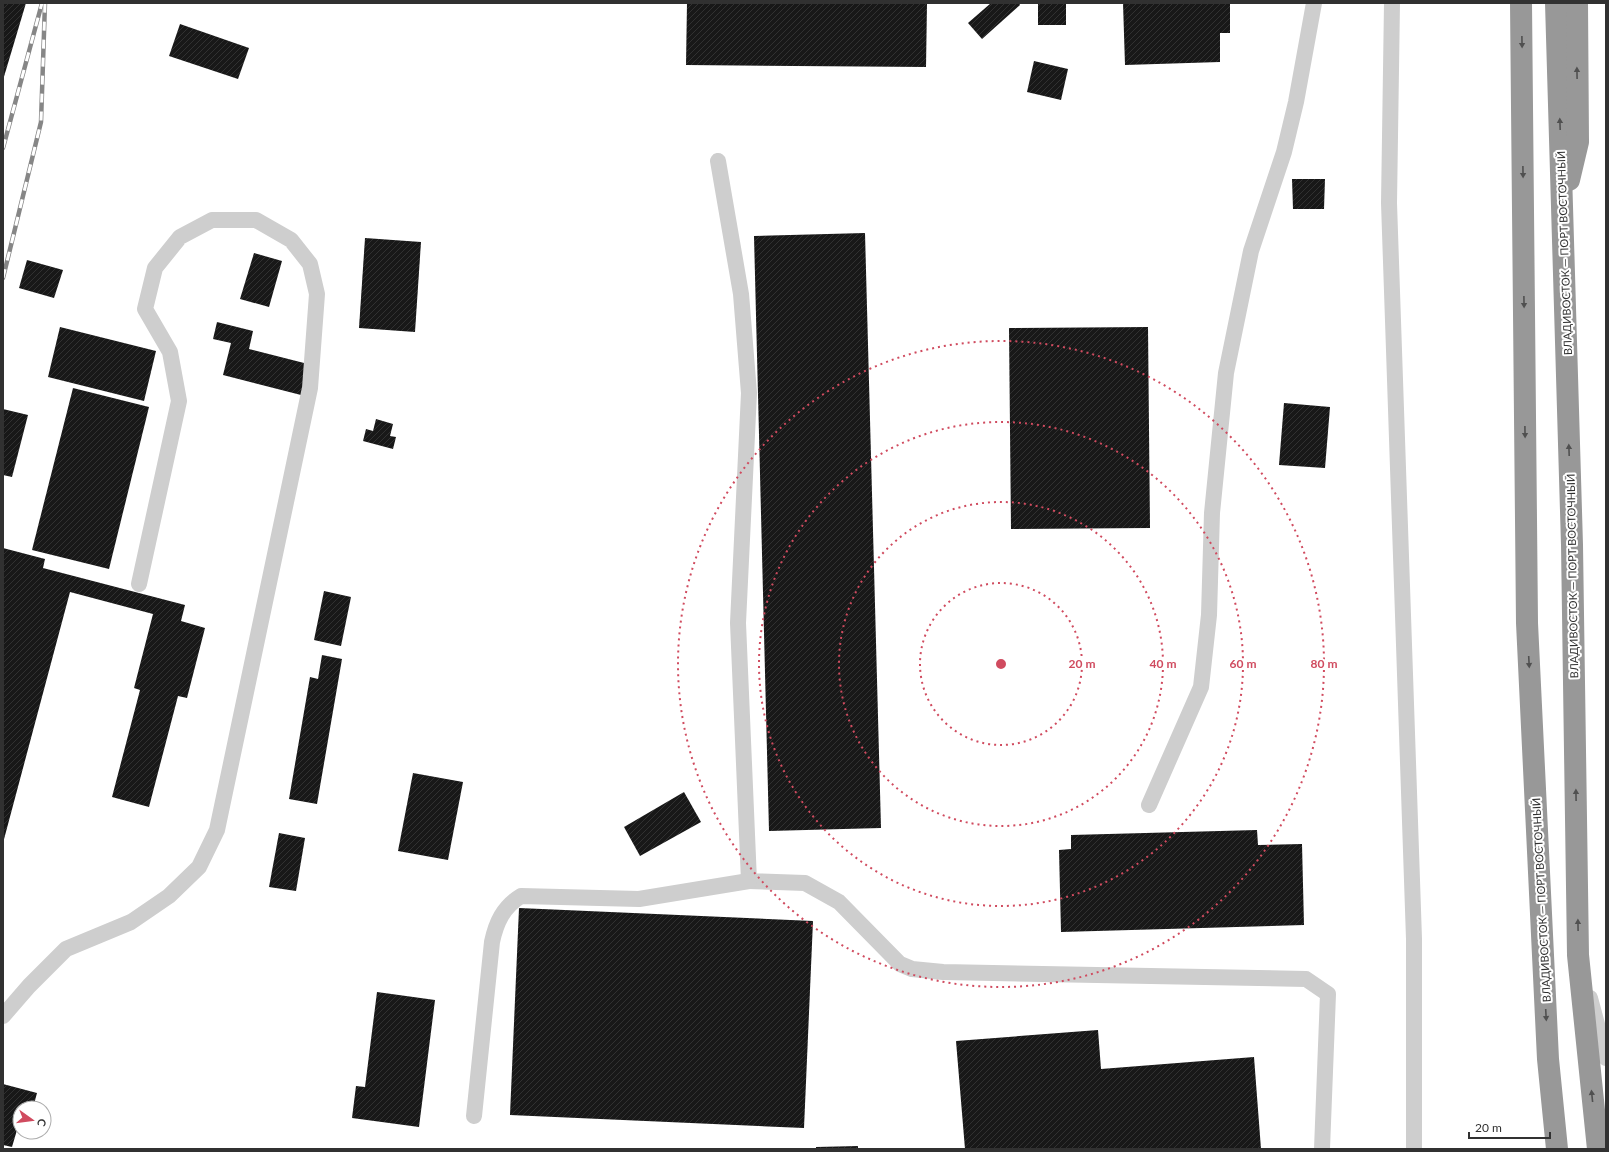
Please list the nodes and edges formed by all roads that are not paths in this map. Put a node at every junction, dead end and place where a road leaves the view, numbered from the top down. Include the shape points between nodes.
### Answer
1 (1314, 3) edge
2 (1392, 3) edge
3 (1521, 3) edge
4 (1556, 3) edge
5 (1577, 3) edge
6 (718, 161) dead end
7 (1562, 208) junction
8 (139, 584) dead end
9 (1149, 805) dead end
10 (749, 880) junction
11 (1578, 955) junction
12 (3, 1016) edge
13 (1606, 1058) edge
14 (474, 1116) dead end
15 (1322, 1149) edge
16 (1414, 1149) edge
17 (1557, 1149) edge
18 (1598, 1149) edge

1 - 9 lane via 1296,102 1284,152 1251,251 1226,373 1212,513 1209,615 1201,687
2 - 16 lane via 1389,204 1414,938
3 -> 17 highway, ВЛАДИВОСТОК — ПОРТ ВОСТОЧНЫЙ via 1527,623 1548,1059
7 -> 4 highway, ВЛАДИВОСТОК — ПОРТ ВОСТОЧНЫЙ
7 -> 5 highway via 1578,142
6 - 10 lane via 741,294 749,393 738,623
11 -> 7 highway, ВЛАДИВОСТОК — ПОРТ ВОСТОЧНЫЙ via 1572,545
8 - 12 lane via 179,402 170,352 145,309 155,268 180,237 212,220 256,220 291,240 310,264 317,294 310,388 216,830 199,866 169,896 131,922 66,949
10 - 14 lane via 639,899 521,896 512,901 496,924 492,942
10 - 15 lane via 804,883 838,902 900,964 912,970 1306,979 1328,994
11 - 13 lane
18 -> 11 highway, ВЛАДИВОСТОК — ПОРТ ВОСТОЧНЫЙ

